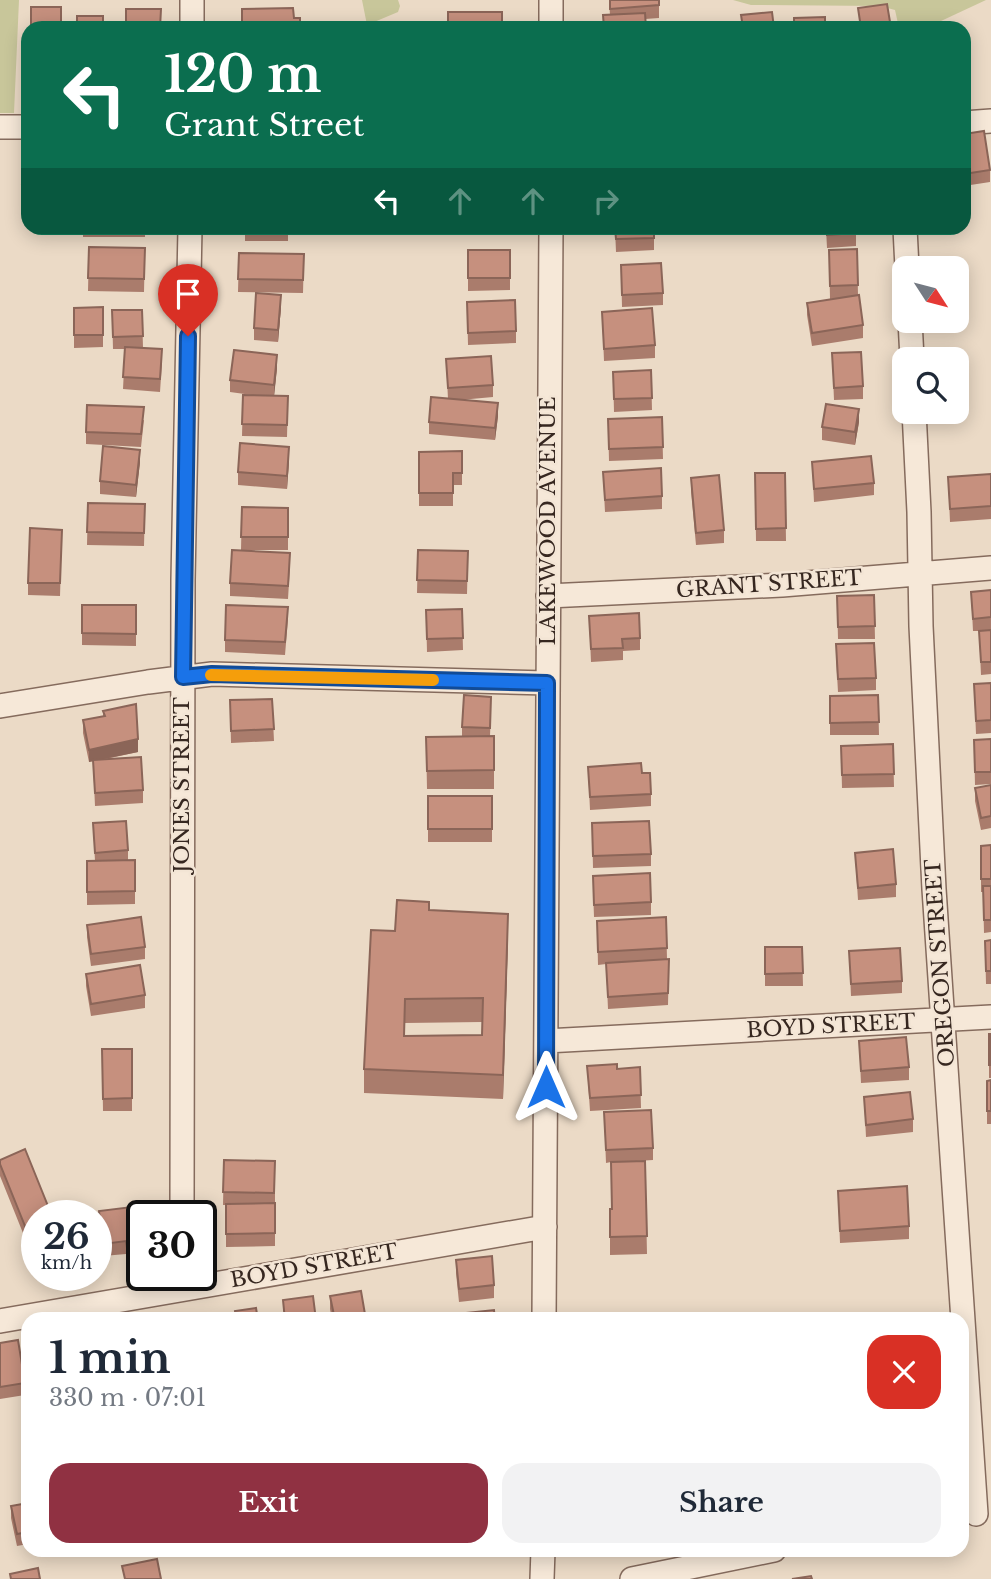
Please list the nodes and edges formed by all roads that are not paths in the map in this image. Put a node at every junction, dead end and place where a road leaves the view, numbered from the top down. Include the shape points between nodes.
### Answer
1 (192, 0) edge
2 (551, 0) edge
3 (192, 21) edge
4 (551, 21) edge
5 (991, 121) edge
6 (971, 122) edge
7 (0, 127) edge
8 (21, 127) edge
9 (190, 235) edge
10 (551, 235) edge
11 (905, 235) edge
12 (906, 256) edge
13 (914, 424) edge
14 (991, 568) edge
15 (920, 573) junction
16 (548, 596) junction
17 (183, 677) junction
18 (547, 683) junction
19 (0, 706) edge
20 (991, 1017) edge
21 (944, 1020) junction
22 (546, 1041) junction
23 (183, 1200) edge
24 (545, 1227) junction
25 (217, 1277) edge
26 (141, 1291) edge
27 (42, 1312) edge
28 (544, 1312) edge
29 (963, 1312) edge
30 (21, 1317) edge
31 (0, 1321) edge
32 (969, 1406) edge
33 (976, 1514) edge
34 (543, 1557) edge
35 (740, 1557) edge
36 (542, 1579) edge
37 (632, 1579) edge

1 - 3 street
2 - 4 street
5 - 6 street
7 - 8 street
9 - 17 street, JONES STREET
10 - 16 street, LAKEWOOD AVENUE
11 - 12 street
13 - 15 street, OREGON STREET
14 - 15 street, GRANT STREET
15 - 16 street, GRANT STREET
15 - 21 street, OREGON STREET
16 - 18 street, LAKEWOOD AVENUE
17 - 18 street
17 - 19 street
17 - 23 street, JONES STREET
18 - 22 street, LAKEWOOD AVENUE
20 - 21 street, BOYD STREET
21 - 22 street, BOYD STREET
21 - 29 street, OREGON STREET
22 - 24 street, LAKEWOOD AVENUE
24 - 25 street, BOYD STREET
24 - 28 street, LAKEWOOD AVENUE
26 - 27 street, BOYD STREET
30 - 31 street, BOYD STREET
32 - 33 street, OREGON STREET
34 - 36 street
35 - 37 street

